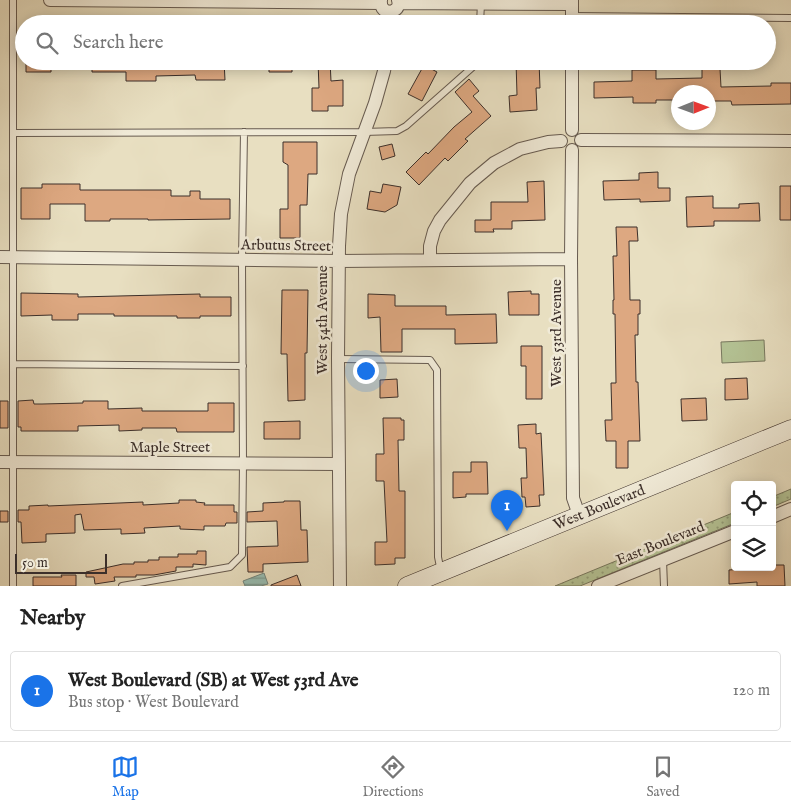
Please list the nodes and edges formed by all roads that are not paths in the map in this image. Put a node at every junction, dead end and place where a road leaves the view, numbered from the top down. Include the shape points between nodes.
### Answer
1 (13, 0) edge
2 (50, 0) edge
3 (481, 2) edge
4 (390, 7) edge
5 (572, 11) edge
6 (480, 15) edge
7 (697, 15) edge
8 (776, 18) edge
9 (791, 18) edge
10 (384, 70) edge
11 (469, 70) edge
12 (572, 70) edge
13 (244, 132) junction
14 (364, 132) junction
15 (14, 133) junction
16 (575, 140) junction
17 (791, 141) edge
18 (0, 257) edge
19 (13, 257) junction
20 (572, 259) junction
21 (242, 260) junction
22 (430, 260) junction
23 (339, 261) junction
24 (338, 359) junction
25 (14, 364) junction
26 (243, 366) junction
27 (791, 429) edge
28 (0, 462) edge
29 (13, 462) junction
30 (243, 464) junction
31 (339, 464) junction
32 (791, 510) edge
33 (579, 516) junction
34 (776, 516) edge
35 (731, 533) edge
36 (663, 559) junction
37 (441, 572) junction
38 (13, 586) edge
39 (122, 586) edge
40 (340, 586) edge
41 (407, 586) edge
42 (598, 586) edge
43 (664, 586) edge

1 - 15 lane
2 - 4 street
3 - 4 street
3 - 5 street
3 - 6 lane
5 - 7 lane
8 - 9 lane
10 - 14 street, West 54th Avenue
11 - 14 lane via 406,126 397,131
12 - 16 street, West 53rd Avenue
13 - 14 lane
13 - 15 lane
13 - 21 lane
14 - 23 street, West 54th Avenue via 340,214
15 - 19 lane
16 - 17 street
16 - 20 street, West 53rd Avenue
16 - 22 street via 564,133 561,141 520,149 494,163 470,184 440,220 430,246
18 - 19 street, Arbutus Street
19 - 21 street, Arbutus Street
19 - 25 lane
20 - 22 street, Arbutus Street
20 - 33 street, West 53rd Avenue via 573,498
21 - 23 street, Arbutus Street
21 - 26 lane
22 - 23 street, Arbutus Street
23 - 24 street, West 54th Avenue
24 - 31 street, West 54th Avenue
24 - 37 lane via 430,360 437,370 438,557
25 - 26 lane
25 - 29 lane
26 - 30 lane
27 - 33 street, West Boulevard
28 - 29 street, Maple Street
29 - 30 street, Maple Street
29 - 38 lane
30 - 31 street, Maple Street
30 - 39 lane via 242,555 230,567
31 - 40 street, West 54th Avenue
32 - 34 street
33 - 37 street, West Boulevard
35 - 36 street, East Boulevard
36 - 42 street, East Boulevard
36 - 43 lane
37 - 41 street, West Boulevard

